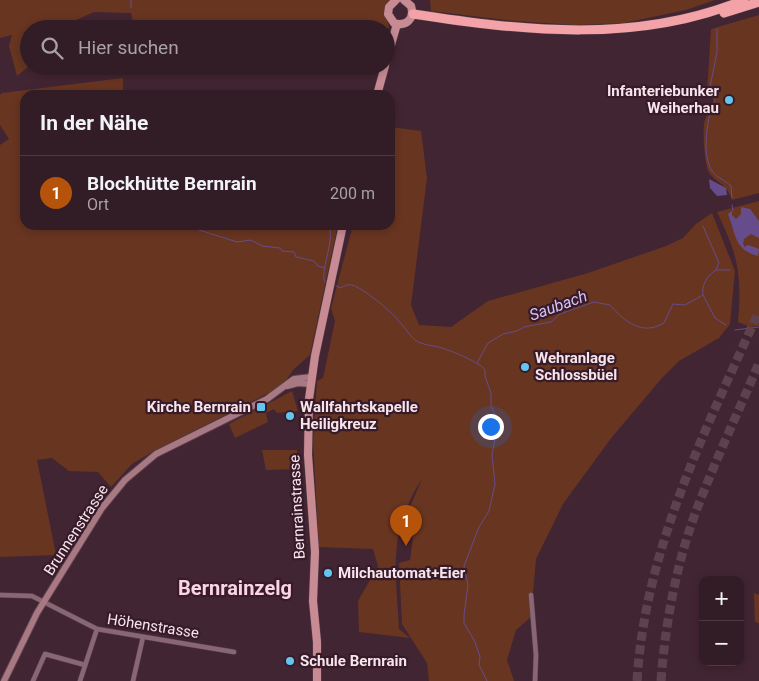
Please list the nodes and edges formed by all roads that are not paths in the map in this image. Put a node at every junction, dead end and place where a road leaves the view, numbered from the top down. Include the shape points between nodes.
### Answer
1 (396, 0) edge
2 (404, 0) edge
3 (732, 0) edge
4 (744, 0) edge
5 (759, 2) edge
6 (413, 14) junction
7 (391, 20) edge
8 (674, 22) junction
9 (397, 24) joint
10 (636, 27) junction
11 (395, 31) edge
12 (383, 75) edge
13 (378, 90) edge
14 (342, 230) edge
15 (310, 381) junction
16 (0, 595) edge
17 (532, 595) dead end
18 (44, 603) junction
19 (97, 629) junction
20 (143, 637) junction
21 (234, 652) dead end
22 (85, 665) junction
23 (4, 681) edge
24 (32, 681) edge
25 (80, 681) edge
26 (133, 681) edge
27 (317, 681) edge
28 (535, 681) edge

1 - 7 main road via 388,11
2 - 6 main road via 412,6
3 - 10 highway
4 - 8 highway
5 - 8 highway via 732,11
6 - 9 main road via 405,23
6 - 10 highway via 554,30
8 - 10 highway
9 - 11 main road
12 - 13 main road
14 - 15 main road, Bernrainstrasse
15 - 18 main road, Brunnenstrasse via 286,386 267,399 156,454 133,472 102,508
15 - 27 main road, Bernrainstrasse via 308,455 315,545 312,601
16 - 18 street, Höhenstrasse via 28,595
17 - 28 street
18 - 19 street, Höhenstrasse
18 - 23 main road, Brunnenstrasse
19 - 20 street, Höhenstrasse
19 - 22 street
20 - 21 street, Höhenstrasse
20 - 26 street
22 - 24 street via 45,654
22 - 25 street

